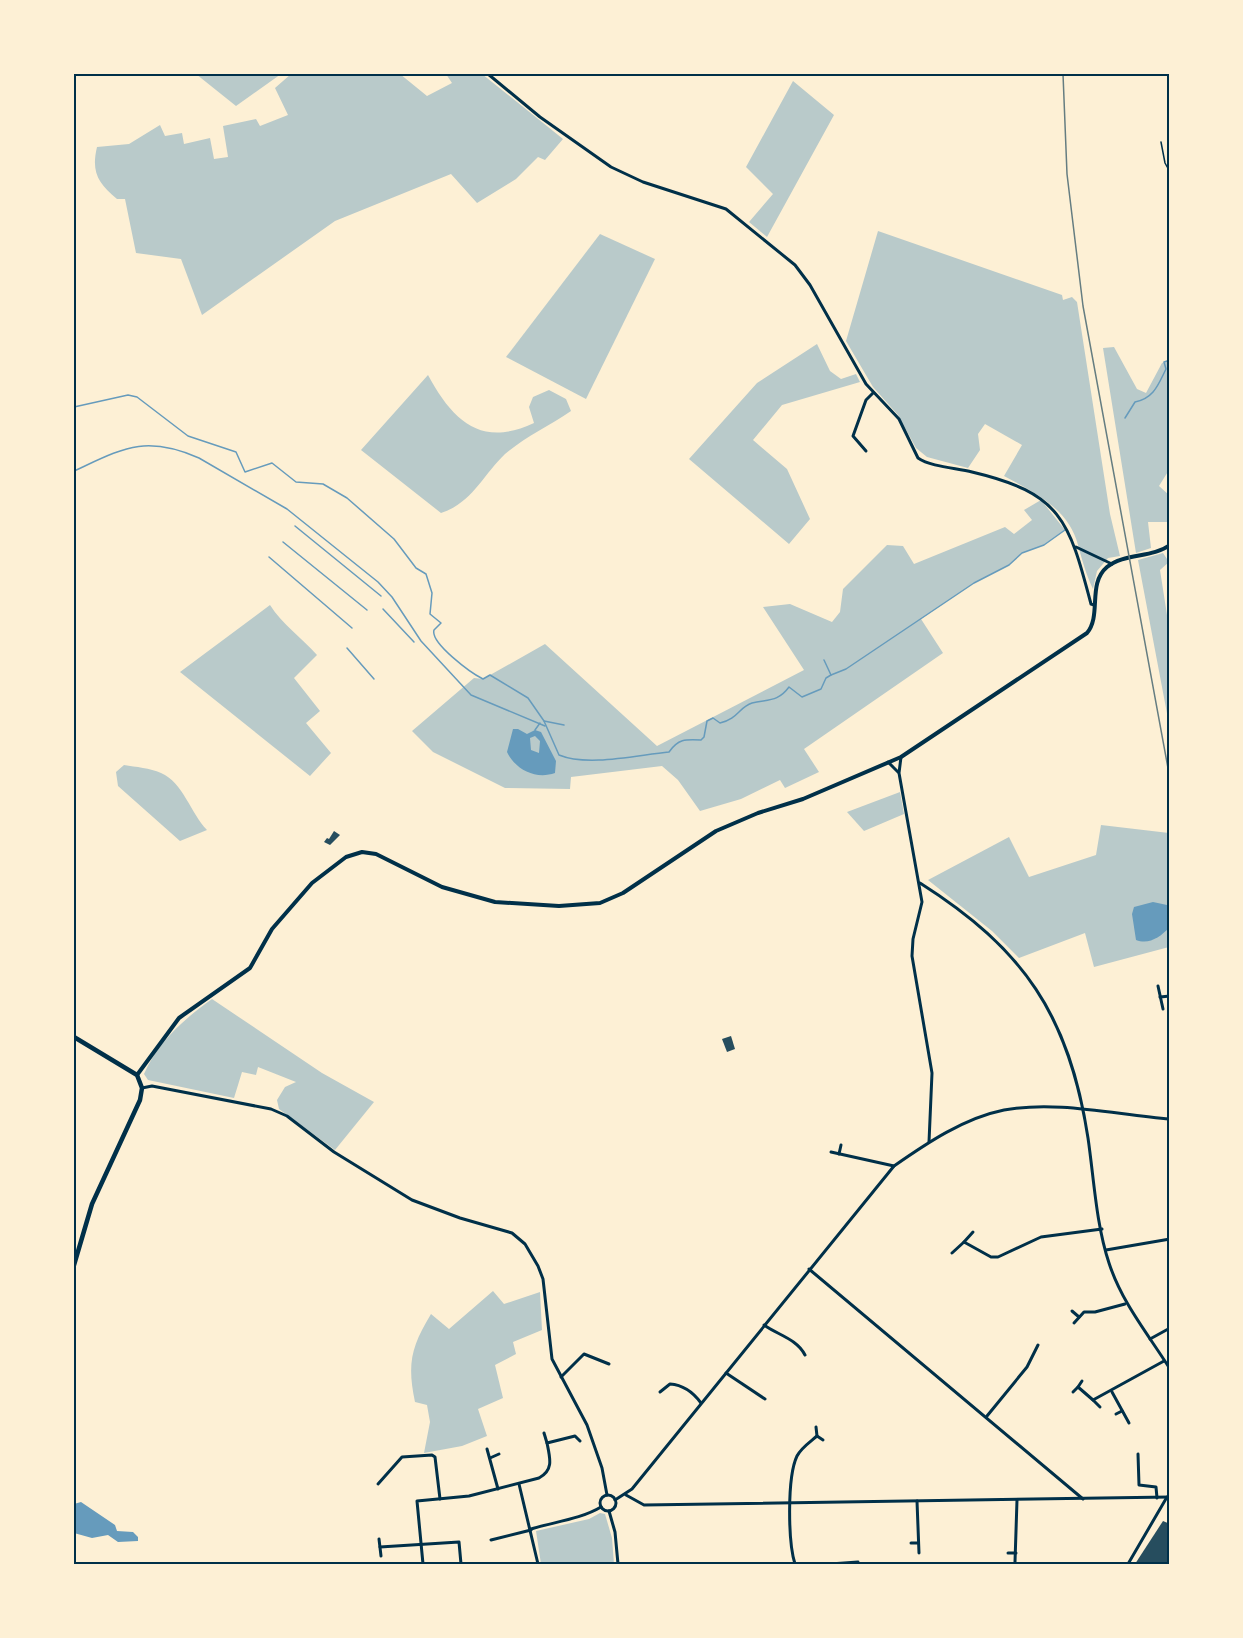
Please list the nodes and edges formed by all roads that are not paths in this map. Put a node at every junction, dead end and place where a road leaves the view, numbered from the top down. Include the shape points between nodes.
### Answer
1 (488, 74) edge
2 (1161, 142) dead end
3 (1170, 172) edge
4 (873, 393) junction
5 (866, 451) dead end
6 (1170, 545) edge
7 (1076, 547) junction
8 (1112, 564) junction
9 (1094, 605) junction
10 (901, 757) junction
11 (888, 762) junction
12 (899, 773) junction
13 (920, 883) junction
14 (1158, 986) dead end
15 (1170, 996) edge
16 (1160, 997) junction
17 (1162, 1009) dead end
18 (74, 1037) edge
19 (136, 1075) junction
20 (142, 1088) junction
21 (1083, 1111) junction
22 (1170, 1119) edge
23 (929, 1142) junction
24 (841, 1146) dead end
25 (831, 1152) dead end
26 (839, 1154) junction
27 (894, 1166) junction
28 (1102, 1229) junction
29 (973, 1232) dead end
30 (1170, 1239) edge
31 (964, 1242) junction
32 (1106, 1250) junction
33 (952, 1253) dead end
34 (74, 1265) edge
35 (809, 1269) junction
36 (1126, 1303) junction
37 (1072, 1311) dead end
38 (1078, 1317) junction
39 (1074, 1323) dead end
40 (764, 1325) junction
41 (1170, 1328) edge
42 (1150, 1339) junction
43 (1038, 1345) dead end
44 (805, 1355) dead end
45 (1164, 1361) junction
46 (609, 1364) dead end
47 (1170, 1370) edge
48 (726, 1373) junction
49 (561, 1377) junction
50 (1082, 1381) dead end
51 (1078, 1387) junction
52 (660, 1392) dead end
53 (1073, 1392) dead end
54 (1112, 1392) junction
55 (765, 1400) dead end
56 (1093, 1400) junction
57 (701, 1404) junction
58 (1100, 1407) dead end
59 (1122, 1411) junction
60 (1116, 1414) dead end
61 (987, 1416) junction
62 (1129, 1423) dead end
63 (816, 1427) dead end
64 (575, 1430) dead end
65 (544, 1433) dead end
66 (575, 1436) junction
67 (817, 1436) junction
68 (823, 1440) dead end
69 (580, 1441) dead end
70 (547, 1443) junction
71 (488, 1449) dead end
72 (499, 1454) dead end
73 (1138, 1454) dead end
74 (490, 1458) junction
75 (378, 1484) dead end
76 (519, 1484) junction
77 (498, 1489) junction
78 (607, 1495) junction
79 (626, 1495) junction
80 (1168, 1497) edge
81 (1157, 1498) junction
82 (441, 1499) junction
83 (1083, 1499) junction
84 (615, 1500) junction
85 (1017, 1500) junction
86 (917, 1501) junction
87 (790, 1503) junction
88 (601, 1507) junction
89 (609, 1511) junction
90 (531, 1530) junction
91 (380, 1539) dead end
92 (491, 1540) dead end
93 (911, 1543) dead end
94 (918, 1543) junction
95 (421, 1545) junction
96 (380, 1547) junction
97 (919, 1553) dead end
98 (1008, 1553) dead end
99 (1016, 1553) junction
100 (381, 1557) dead end
101 (858, 1562) dead end
102 (1015, 1562) dead end
103 (423, 1564) edge
104 (460, 1564) edge
105 (538, 1564) edge
106 (618, 1564) edge
107 (795, 1564) edge
108 (830, 1564) edge
109 (1128, 1564) edge

1 - 4 street via 610,168 723,208 795,265
2 - 3 lane
4 - 5 street via 866,400 853,435
4 - 7 street via 899,419 918,458 1001,478 1036,495 1052,506
6 - 8 street
7 - 8 street
7 - 9 street
8 - 9 street via 1099,580
9 - 10 street via 1095,620 1087,633
10 - 11 street
10 - 12 street
11 - 12 street
11 - 19 street via 716,831 623,893 600,903 559,906 495,902 442,887 376,854 346,856 312,883 272,929 250,968 179,1018
12 - 13 street
13 - 21 street via 995,938 1026,974 1061,1034
13 - 23 street via 922,902 912,956 932,1073
14 - 16 street
15 - 16 street
16 - 17 street
18 - 19 main road
19 - 20 main road
20 - 34 main road via 92,1204
20 - 49 street via 152,1086 271,1109 412,1200 519,1237 543,1279 549,1344
21 - 22 street
21 - 23 street via 1007,1109 956,1127
21 - 28 street
23 - 27 street
24 - 26 street
25 - 26 street
26 - 27 street
27 - 35 street
28 - 31 street via 1041,1237 998,1257
28 - 32 street
29 - 31 street
30 - 32 street
31 - 33 street
32 - 36 street
35 - 40 street
35 - 61 street
36 - 38 street via 1084,1312
36 - 42 street
37 - 38 street
38 - 39 street
40 - 44 street via 793,1341
40 - 48 street
41 - 42 street
42 - 45 street
43 - 61 street via 1027,1367
45 - 47 street
45 - 54 street
46 - 49 street via 584,1354
48 - 55 street
48 - 57 street
49 - 78 street via 587,1425
50 - 51 street
51 - 53 street
51 - 56 street
52 - 57 street via 670,1384 678,1384 693,1392
54 - 56 street
54 - 59 street
56 - 58 street
57 - 79 street
59 - 60 street
59 - 62 street
61 - 83 street
63 - 67 street
64 - 66 street
65 - 70 street
66 - 69 street
66 - 70 street
67 - 68 street
67 - 87 street via 796,1457
70 - 76 street via 549,1470 539,1478
71 - 74 street
72 - 74 street
73 - 81 street via 1139,1485 1157,1488
74 - 77 street
75 - 82 street via 402,1457 432,1455
76 - 77 street
76 - 90 street
77 - 82 street
78 - 84 street
78 - 88 street via 601,1499
79 - 84 street
79 - 87 street via 644,1505
80 - 81 street
80 - 109 street
81 - 83 street
82 - 95 street via 417,1502
83 - 85 street
84 - 89 street via 615,1507
85 - 86 street
85 - 99 street
86 - 87 street
86 - 94 street
87 - 107 street via 789,1529
88 - 89 street
88 - 90 street via 588,1515
89 - 106 street
90 - 92 street
90 - 105 street
91 - 96 street
93 - 94 street
94 - 97 street
95 - 96 street
95 - 103 street
95 - 104 street via 459,1542
96 - 100 street
98 - 99 street
99 - 102 street
101 - 108 street

